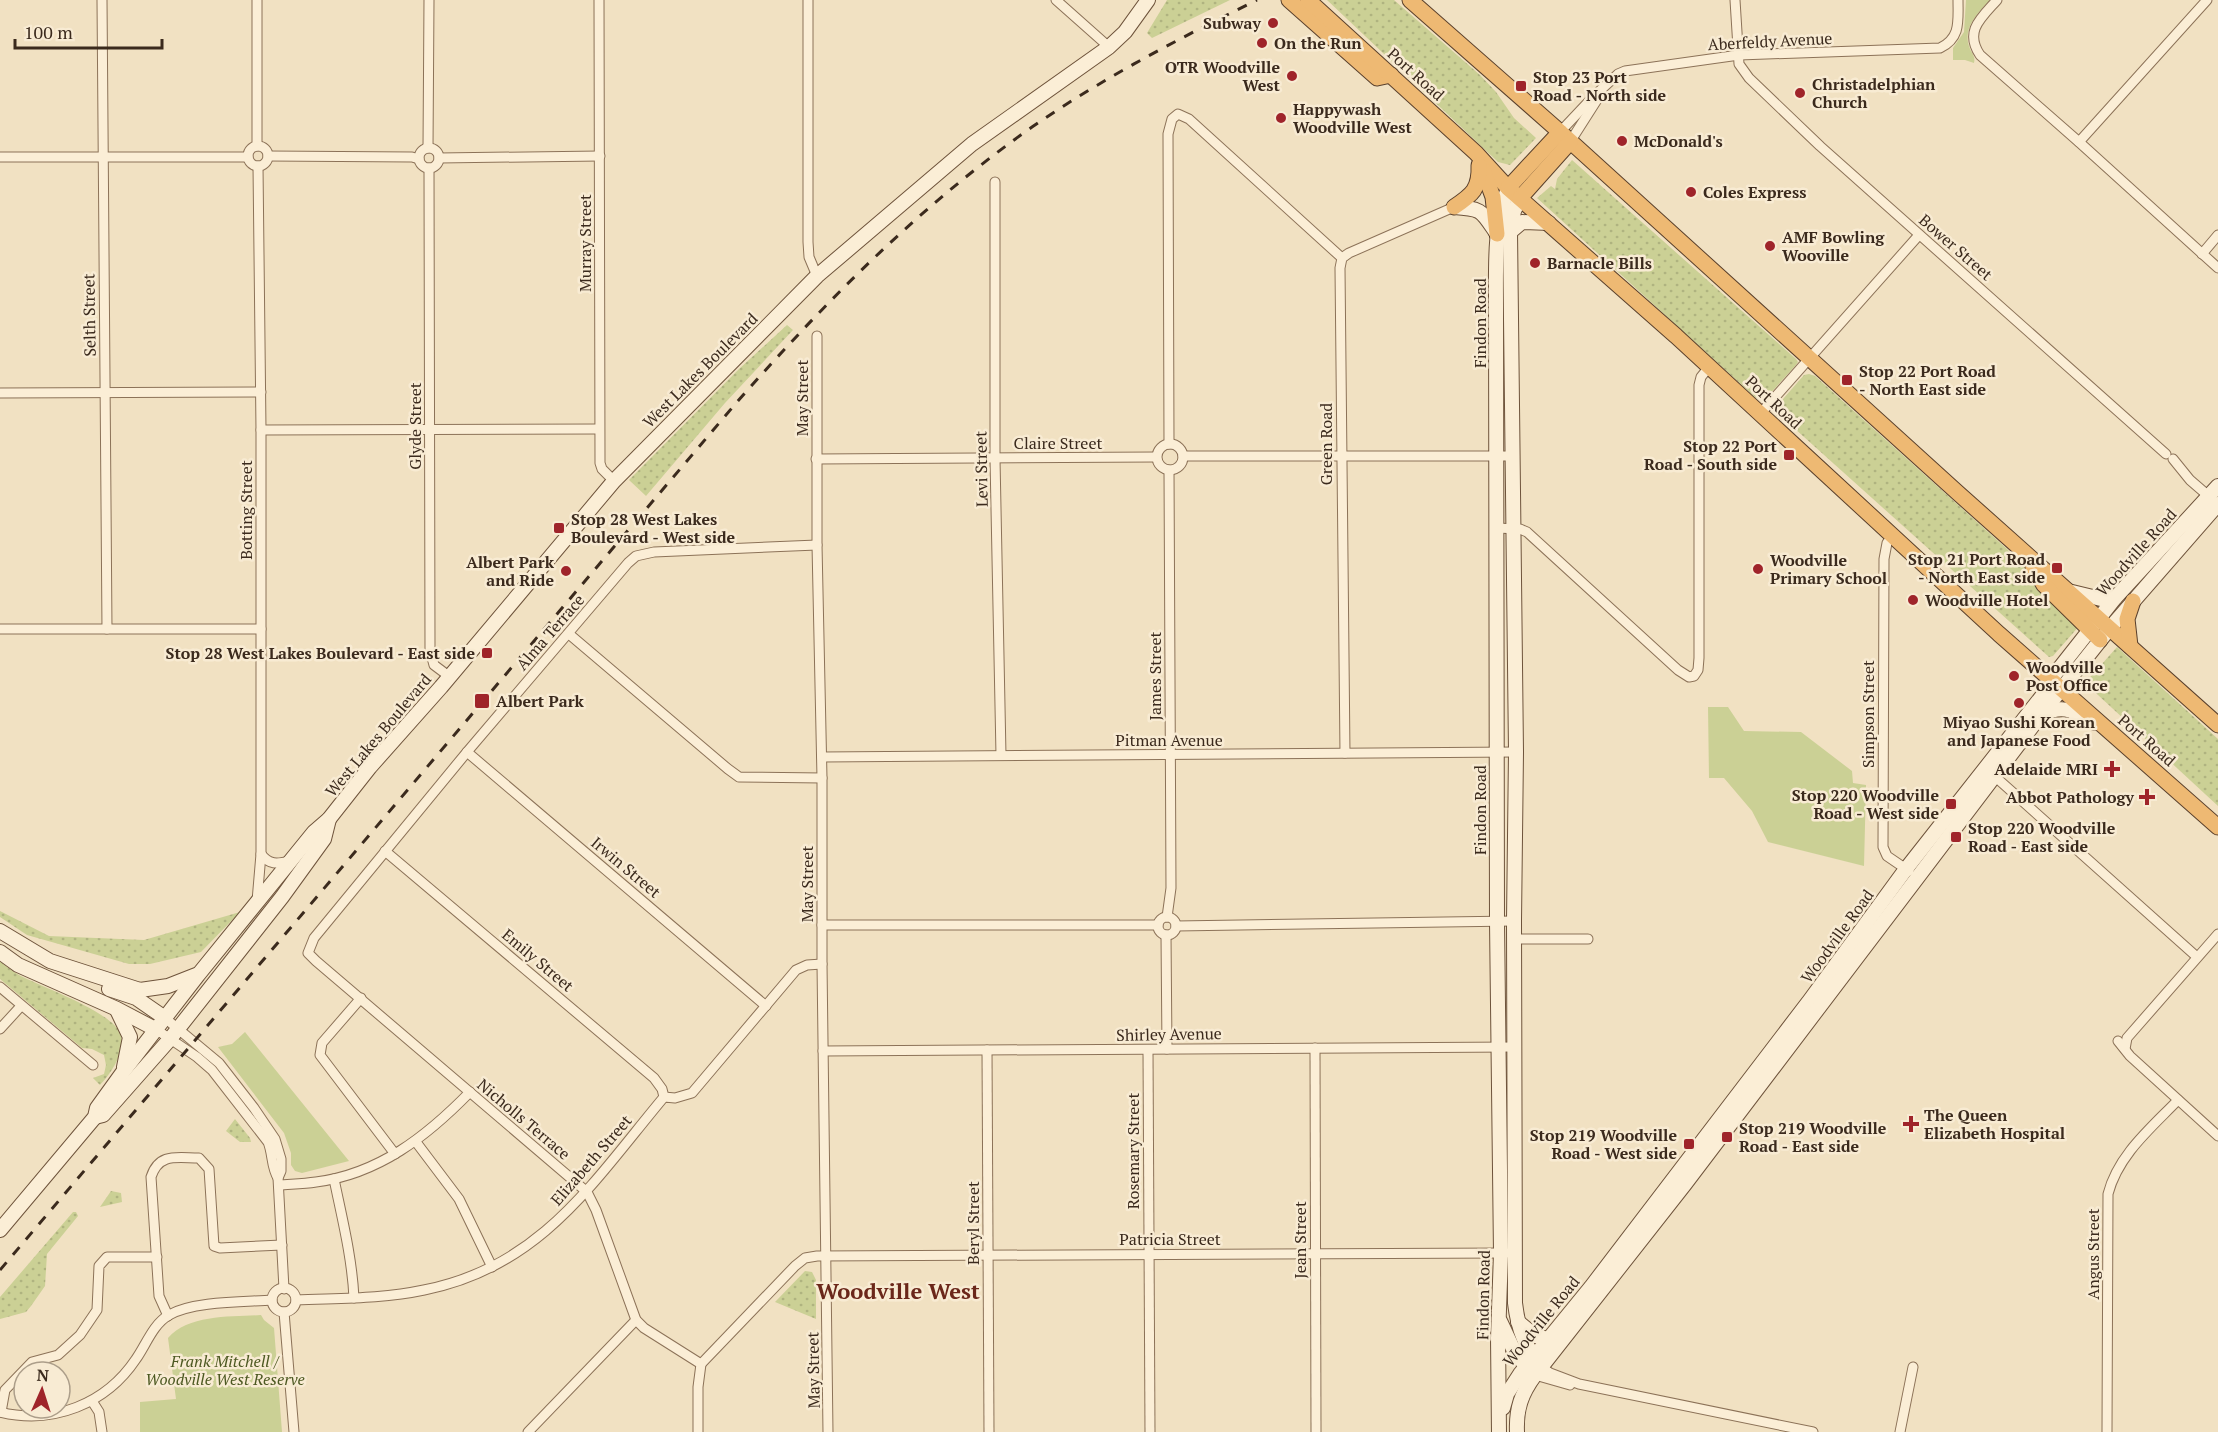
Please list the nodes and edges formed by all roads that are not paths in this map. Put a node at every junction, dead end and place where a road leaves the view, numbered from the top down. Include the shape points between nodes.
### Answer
1 (102, 0) edge
2 (257, 0) edge
3 (429, 0) edge
4 (599, 0) edge
5 (808, 0) edge
6 (1056, 0) edge
7 (1148, 0) edge
8 (1289, 0) edge
9 (1308, 0) edge
10 (1410, 0) edge
11 (1735, 0) edge
12 (1958, 0) edge
13 (1997, 0) edge
14 (2207, 0) edge
15 (1109, 47) junction
16 (1739, 54) junction
17 (1391, 75) junction
18 (1600, 93) junction
19 (1565, 137) junction
20 (2079, 142) junction
21 (257, 146) junction
22 (428, 148) junction
23 (1476, 153) junction
24 (268, 156) junction
25 (600, 156) junction
26 (0, 157) edge
27 (102, 157) junction
28 (248, 157) junction
29 (439, 158) junction
30 (419, 159) junction
31 (258, 166) junction
32 (429, 168) junction
33 (995, 182) dead end
34 (1514, 193) junction
35 (1454, 207) junction
36 (1549, 223) junction
37 (1503, 233) junction
38 (1919, 235) junction
39 (2218, 235) edge
40 (2202, 254) junction
41 (1342, 258) junction
42 (2218, 268) edge
43 (817, 276) junction
44 (817, 336) dead end
45 (1809, 358) junction
46 (1709, 367) junction
47 (261, 392) junction
48 (0, 393) edge
49 (105, 393) junction
50 (1760, 414) junction
51 (430, 429) junction
52 (599, 429) junction
53 (261, 430) junction
54 (1169, 444) junction
55 (1183, 456) junction
56 (1497, 456) junction
57 (1513, 456) junction
58 (1341, 457) junction
59 (1156, 458) junction
60 (816, 459) junction
61 (995, 459) junction
62 (1170, 470) junction
63 (614, 481) junction
64 (2216, 499) edge
65 (1496, 528) junction
66 (1514, 528) junction
67 (1892, 536) junction
68 (817, 545) junction
69 (2019, 548) junction
70 (2068, 591) junction
71 (2115, 598) junction
72 (2133, 601) junction
73 (0, 629) edge
74 (107, 629) junction
75 (261, 629) junction
76 (2100, 629) junction
77 (569, 634) junction
78 (2130, 646) junction
79 (450, 676) junction
80 (2056, 684) junction
81 (2040, 716) junction
82 (2218, 724) edge
83 (2105, 728) junction
84 (467, 752) junction
85 (1497, 752) junction
86 (1516, 752) junction
87 (1345, 753) junction
88 (1170, 754) junction
89 (1001, 755) junction
90 (822, 757) junction
91 (1990, 771) junction
92 (822, 778) junction
93 (329, 819) junction
94 (2218, 827) edge
95 (385, 851) junction
96 (261, 854) junction
97 (291, 861) junction
98 (1906, 869) junction
99 (1918, 878) junction
100 (257, 903) junction
101 (1167, 917) junction
102 (1497, 921) junction
103 (1514, 921) junction
104 (822, 925) junction
105 (1158, 925) junction
106 (1176, 926) junction
107 (0, 931) edge
108 (2218, 934) edge
109 (1166, 935) junction
110 (1514, 939) junction
111 (1588, 939) dead end
112 (0, 952) edge
113 (308, 953) joint
114 (2197, 957) junction
115 (822, 964) junction
116 (198, 975) junction
117 (99, 977) junction
118 (0, 987) edge
119 (361, 998) junction
120 (21, 1006) junction
121 (766, 1006) junction
122 (117, 1009) junction
123 (165, 1018) junction
124 (0, 1029) edge
125 (157, 1030) junction
126 (174, 1034) junction
127 (1498, 1047) junction
128 (1515, 1047) junction
129 (1315, 1048) junction
130 (1167, 1049) junction
131 (987, 1050) junction
132 (1148, 1050) junction
133 (823, 1051) junction
134 (93, 1065) dead end
135 (123, 1072) junction
136 (470, 1092) junction
137 (664, 1097) junction
138 (2178, 1100) junction
139 (95, 1117) junction
140 (2218, 1136) edge
141 (416, 1142) junction
142 (395, 1154) junction
143 (334, 1179) junction
144 (278, 1182) junction
145 (587, 1192) junction
146 (0, 1230) edge
147 (282, 1245) junction
148 (1315, 1253) junction
149 (1508, 1253) junction
150 (1149, 1254) junction
151 (987, 1255) junction
152 (825, 1256) junction
153 (157, 1257) junction
154 (492, 1267) junction
155 (284, 1288) junction
156 (354, 1298) junction
157 (273, 1300) junction
158 (296, 1300) junction
159 (284, 1312) junction
160 (168, 1316) junction
161 (636, 1320) junction
162 (1500, 1321) junction
163 (1518, 1322) junction
164 (1549, 1339) junction
165 (701, 1364) junction
166 (1534, 1367) junction
167 (1913, 1367) dead end
168 (93, 1401) junction
169 (0, 1412) edge
170 (1499, 1425) edge
171 (102, 1432) edge
172 (294, 1432) edge
173 (529, 1432) edge
174 (698, 1432) edge
175 (828, 1432) edge
176 (989, 1432) edge
177 (1150, 1432) edge
178 (1316, 1432) edge
179 (1517, 1432) edge
180 (1813, 1432) edge
181 (1900, 1432) edge
182 (2107, 1432) edge

1 - 27 street, Selth Street
2 - 21 street
3 - 22 street
4 - 25 street, Murray Street
5 - 43 street via 808,242
6 - 15 street
7 - 15 main road, West Lakes Boulevard
8 - 17 highway via 1377,78
9 - 17 highway, Port Road
10 - 19 highway
11 - 16 street
12 - 16 street, Aberfeldy Avenue via 1956,34 1940,48
13 - 20 street via 1974,30 1973,45
14 - 20 street
15 - 43 main road, West Lakes Boulevard via 972,144
16 - 18 street, Aberfeldy Avenue via 1625,71
16 - 38 street, Bower Street via 1739,67 1749,78
17 - 23 highway, Port Road
18 - 19 street, Aberfeldy Avenue
18 - 19 street, Aberfeldy Avenue
19 - 34 highway
19 - 45 highway
20 - 40 street
21 - 24 street via 264,148
21 - 28 street
22 - 29 street
22 - 30 street
23 - 34 highway, Port Road
23 - 35 highway via 1478,182 1472,196
23 - 37 highway via 1492,191
24 - 30 street
24 - 31 street
25 - 29 street
25 - 52 street, Murray Street
26 - 27 street
27 - 28 street
27 - 49 street, Selth Street
28 - 31 street
29 - 32 street
30 - 32 street
31 - 47 street, Botting Street
32 - 51 street, Glyde Street
33 - 61 street, Levi Street
34 - 36 highway, Port Road
34 - 37 main road, Findon Road via 1503,202
35 - 37 main road via 1477,209
35 - 41 street
36 - 37 main road via 1522,222
36 - 46 highway, Port Road
37 - 56 main road, Findon Road
37 - 57 main road, Findon Road
38 - 45 street
38 - 64 street, Bower Street via 2170,457 2190,480
39 - 40 street
40 - 42 street
41 - 54 street via 1189,119 1178,114 1172,119 1168,134
41 - 58 street, Green Road
43 - 63 main road, West Lakes Boulevard
44 - 60 street, May Street
45 - 50 street
45 - 69 highway
46 - 50 highway, Port Road
46 - 66 street via 1699,384 1699,649 1694,676 1678,670 1527,532
47 - 49 street
47 - 53 street, Botting Street
48 - 49 street
49 - 74 street, Selth Street
50 - 67 highway, Port Road
51 - 52 street
51 - 53 street
51 - 79 street, Glyde Street via 430,650 434,665
52 - 63 street, Murray Street via 600,463
53 - 75 street, Botting Street
54 - 55 street via 1180,449
54 - 59 street via 1159,449
55 - 58 street
55 - 62 street via 1178,467
56 - 57 street
56 - 58 street
56 - 65 main road, Findon Road
57 - 66 main road, Findon Road
58 - 87 street, Green Road
59 - 61 street, Claire Street
59 - 62 street via 1162,468
60 - 61 street, Claire Street
60 - 68 street, May Street
61 - 89 street, Levi Street
62 - 88 street, James Street
63 - 79 main road, West Lakes Boulevard
64 - 71 main road, Woodville Road
64 - 72 main road, Woodville Road
65 - 66 street
65 - 85 main road, Findon Road
66 - 86 main road, Findon Road
67 - 80 highway, Port Road
67 - 98 street, Simpson Street via 1884,560 1883,847 1887,856
68 - 77 street, Alma Terrace via 636,556
68 - 90 street, May Street
69 - 70 highway
69 - 76 highway via 2044,585
70 - 71 main road via 2101,599
70 - 76 highway
71 - 76 main road, Woodville Road
72 - 76 main road, Woodville Road
72 - 78 highway via 2127,619
73 - 74 street
74 - 75 street
75 - 96 street, Botting Street
76 - 78 highway
76 - 80 main road, Woodville Road
77 - 84 street, Alma Terrace
77 - 92 street via 739,777
78 - 82 highway
79 - 93 main road, West Lakes Boulevard
80 - 81 main road, Woodville Road
80 - 83 highway, Port Road
80 - 91 main road, Woodville Road via 2043,695
81 - 83 main road via 2061,708
81 - 91 main road, Woodville Road
83 - 94 highway, Port Road
84 - 95 street, Alma Terrace
84 - 121 street, Irwin Street
85 - 86 street, Pitman Avenue
85 - 87 street, Pitman Avenue
85 - 102 main road, Findon Road
86 - 103 main road, Findon Road
87 - 88 street, Pitman Avenue
88 - 89 street, Pitman Avenue
88 - 101 street, James Street via 1171,888
89 - 90 street, Pitman Avenue
90 - 92 street, May Street
91 - 98 main road, Woodville Road
91 - 99 main road, Woodville Road
91 - 114 street
92 - 104 street, May Street
93 - 97 main road, West Lakes Boulevard
93 - 126 main road, West Lakes Boulevard via 324,839 306,864
95 - 113 street, Alma Terrace via 314,938
95 - 137 street, Emily Street via 654,1078
96 - 97 street via 273,863
96 - 100 street, Botting Street
97 - 100 main road, West Lakes Boulevard
98 - 99 street, Simpson Street
98 - 164 main road, Woodville Road
99 - 166 main road, Woodville Road via 1692,1174
100 - 116 main road, West Lakes Boulevard
101 - 105 street
101 - 106 street
102 - 103 street
102 - 106 street
102 - 127 main road, Findon Road
103 - 110 main road, Findon Road
104 - 105 street
104 - 115 street, May Street
105 - 109 street
106 - 109 street via 1173,933
107 - 117 main road via 50,961
108 - 114 street
109 - 130 street
110 - 111 street
110 - 128 main road, Findon Road
112 - 122 main road via 18,965
113 - 119 street, Nicholls Terrace
114 - 138 street via 2121,1045
115 - 121 street via 796,970
115 - 133 street, May Street
116 - 117 main road via 168,986 140,990
116 - 123 main road, West Lakes Boulevard
117 - 123 main road via 106,988 136,998
118 - 120 street
119 - 136 street, Nicholls Terrace
119 - 142 street via 322,1043 320,1055
120 - 124 street
120 - 134 street
121 - 137 street via 692,1093
122 - 125 main road
122 - 135 main road via 130,1037
123 - 125 main road, West Lakes Boulevard
123 - 126 street
125 - 126 street
125 - 135 main road, West Lakes Boulevard
126 - 139 main road, West Lakes Boulevard via 104,1115
126 - 144 street via 224,1069 275,1139 281,1159
127 - 128 street, Shirley Avenue
127 - 129 street, Shirley Avenue
127 - 149 main road, Findon Road
128 - 149 main road, Findon Road
129 - 130 street, Shirley Avenue
129 - 148 street, Jean Street
130 - 132 street, Shirley Avenue
131 - 132 street, Shirley Avenue
131 - 133 street, Shirley Avenue
131 - 151 street, Beryl Street
132 - 150 street, Rosemary Street
133 - 152 street, May Street
135 - 139 main road, West Lakes Boulevard via 97,1108
136 - 141 street
136 - 145 street, Nicholls Terrace
137 - 145 street, Elizabeth Street
138 - 140 street
138 - 182 street, Angus Street via 2125,1156 2112,1177 2108,1194
139 - 146 main road
141 - 142 street
141 - 154 street via 459,1199
142 - 143 street
143 - 144 street
143 - 156 street via 352,1267
144 - 147 street
145 - 154 street, Elizabeth Street via 550,1228
145 - 161 street, Nicholls Terrace
147 - 153 street via 214,1246 209,1169 200,1158 164,1159 155,1165 152,1177
147 - 155 street
148 - 149 street, Patricia Street
148 - 150 street, Patricia Street
148 - 178 street, Jean Street
149 - 162 main road, Findon Road
149 - 163 main road, Findon Road
150 - 151 street, Patricia Street
150 - 177 street, Rosemary Street
151 - 152 street, Patricia Street
151 - 176 street, Beryl Street
152 - 165 street, Patricia Street via 805,1258 795,1266
152 - 175 street, May Street
153 - 160 street via 159,1296
153 - 169 street via 108,1257 99,1266 97,1310 80,1335 58,1355 32,1362 5,1390
154 - 156 street, Elizabeth Street via 425,1290
155 - 157 street via 275,1293
155 - 158 street
156 - 158 street, Elizabeth Street
157 - 159 street via 277,1309
157 - 160 street via 184,1307
158 - 159 street via 293,1308
159 - 172 street
160 - 168 street via 160,1321 126,1374
161 - 165 street
161 - 173 street
162 - 166 main road via 1516,1355
162 - 170 main road, Findon Road
163 - 164 main road via 1535,1336
163 - 166 main road, Findon Road
164 - 166 main road, Woodville Road
165 - 174 street
166 - 170 main road, Woodville Road via 1512,1383
166 - 179 main road via 1516,1413
166 - 180 street via 1568,1385 1579,1384
167 - 181 street
168 - 169 street via 67,1411 39,1415
168 - 171 street

